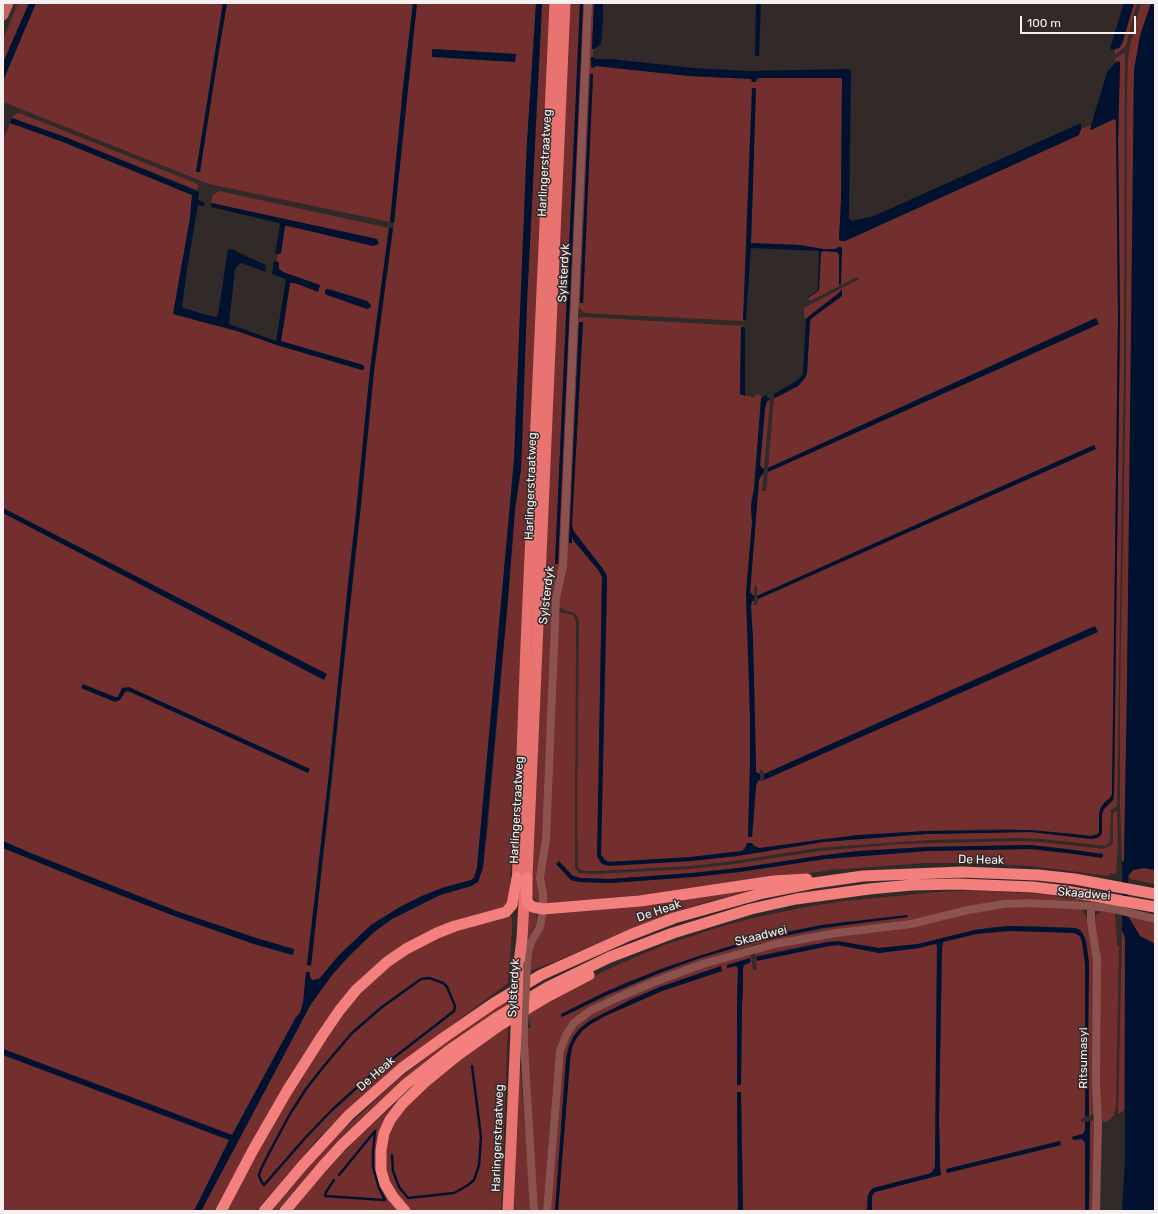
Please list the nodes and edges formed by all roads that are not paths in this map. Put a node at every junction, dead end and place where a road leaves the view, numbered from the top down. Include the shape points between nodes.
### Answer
1 (8, 3) edge
2 (555, 3) edge
3 (565, 3) edge
4 (588, 3) edge
5 (3, 15) edge
6 (863, 876) junction
7 (522, 878) junction
8 (1155, 894) edge
9 (1114, 904) junction
10 (1091, 906) junction
11 (1131, 907) junction
12 (1155, 907) edge
13 (543, 909) junction
14 (1155, 919) edge
15 (673, 933) junction
16 (523, 968) junction
17 (520, 1029) junction
18 (221, 1211) edge
19 (264, 1211) edge
20 (285, 1211) edge
21 (405, 1211) edge
22 (508, 1211) edge
23 (534, 1211) edge
24 (547, 1211) edge
25 (1096, 1211) edge

1 - 5 main road
2 - 7 main road, Harlingerstraatweg
3 - 7 main road, Harlingerstraatweg
4 - 13 street, Sylsterdyk via 563,566 556,598 546,839 540,878
6 - 8 highway, De Heak via 994,872 1052,877
6 - 13 highway via 774,880 640,901
6 - 19 highway, De Heak via 763,893 674,918 541,975 494,1003 402,1068 349,1115 302,1165
7 - 13 highway via 529,904
7 - 16 main road, Harlingerstraatweg
7 - 18 highway via 512,905 506,912 449,928 406,949 356,990 339,1011 287,1091
9 - 10 street, Skaadwei
9 - 11 highway, De Heak
9 - 15 highway, De Heak via 1066,891 1033,887 912,885 796,899
10 - 24 street, Skaadwei via 1004,904 911,924 836,933 775,944 702,964 590,1011 574,1023 560,1051
10 - 25 street, Ritsumasyl via 1097,959
11 - 12 highway, De Heak
11 - 14 street
13 - 16 street, Sylsterdyk via 540,927
15 - 20 highway, De Heak via 610,957 548,987 448,1051 406,1084 352,1135
15 - 21 highway via 545,998 500,1025 430,1078 402,1104 384,1132 381,1170 385,1184
16 - 17 main road, Harlingerstraatweg, bridge
17 - 22 main road, Harlingerstraatweg
17 - 23 street, Sylsterdyk via 524,1044

